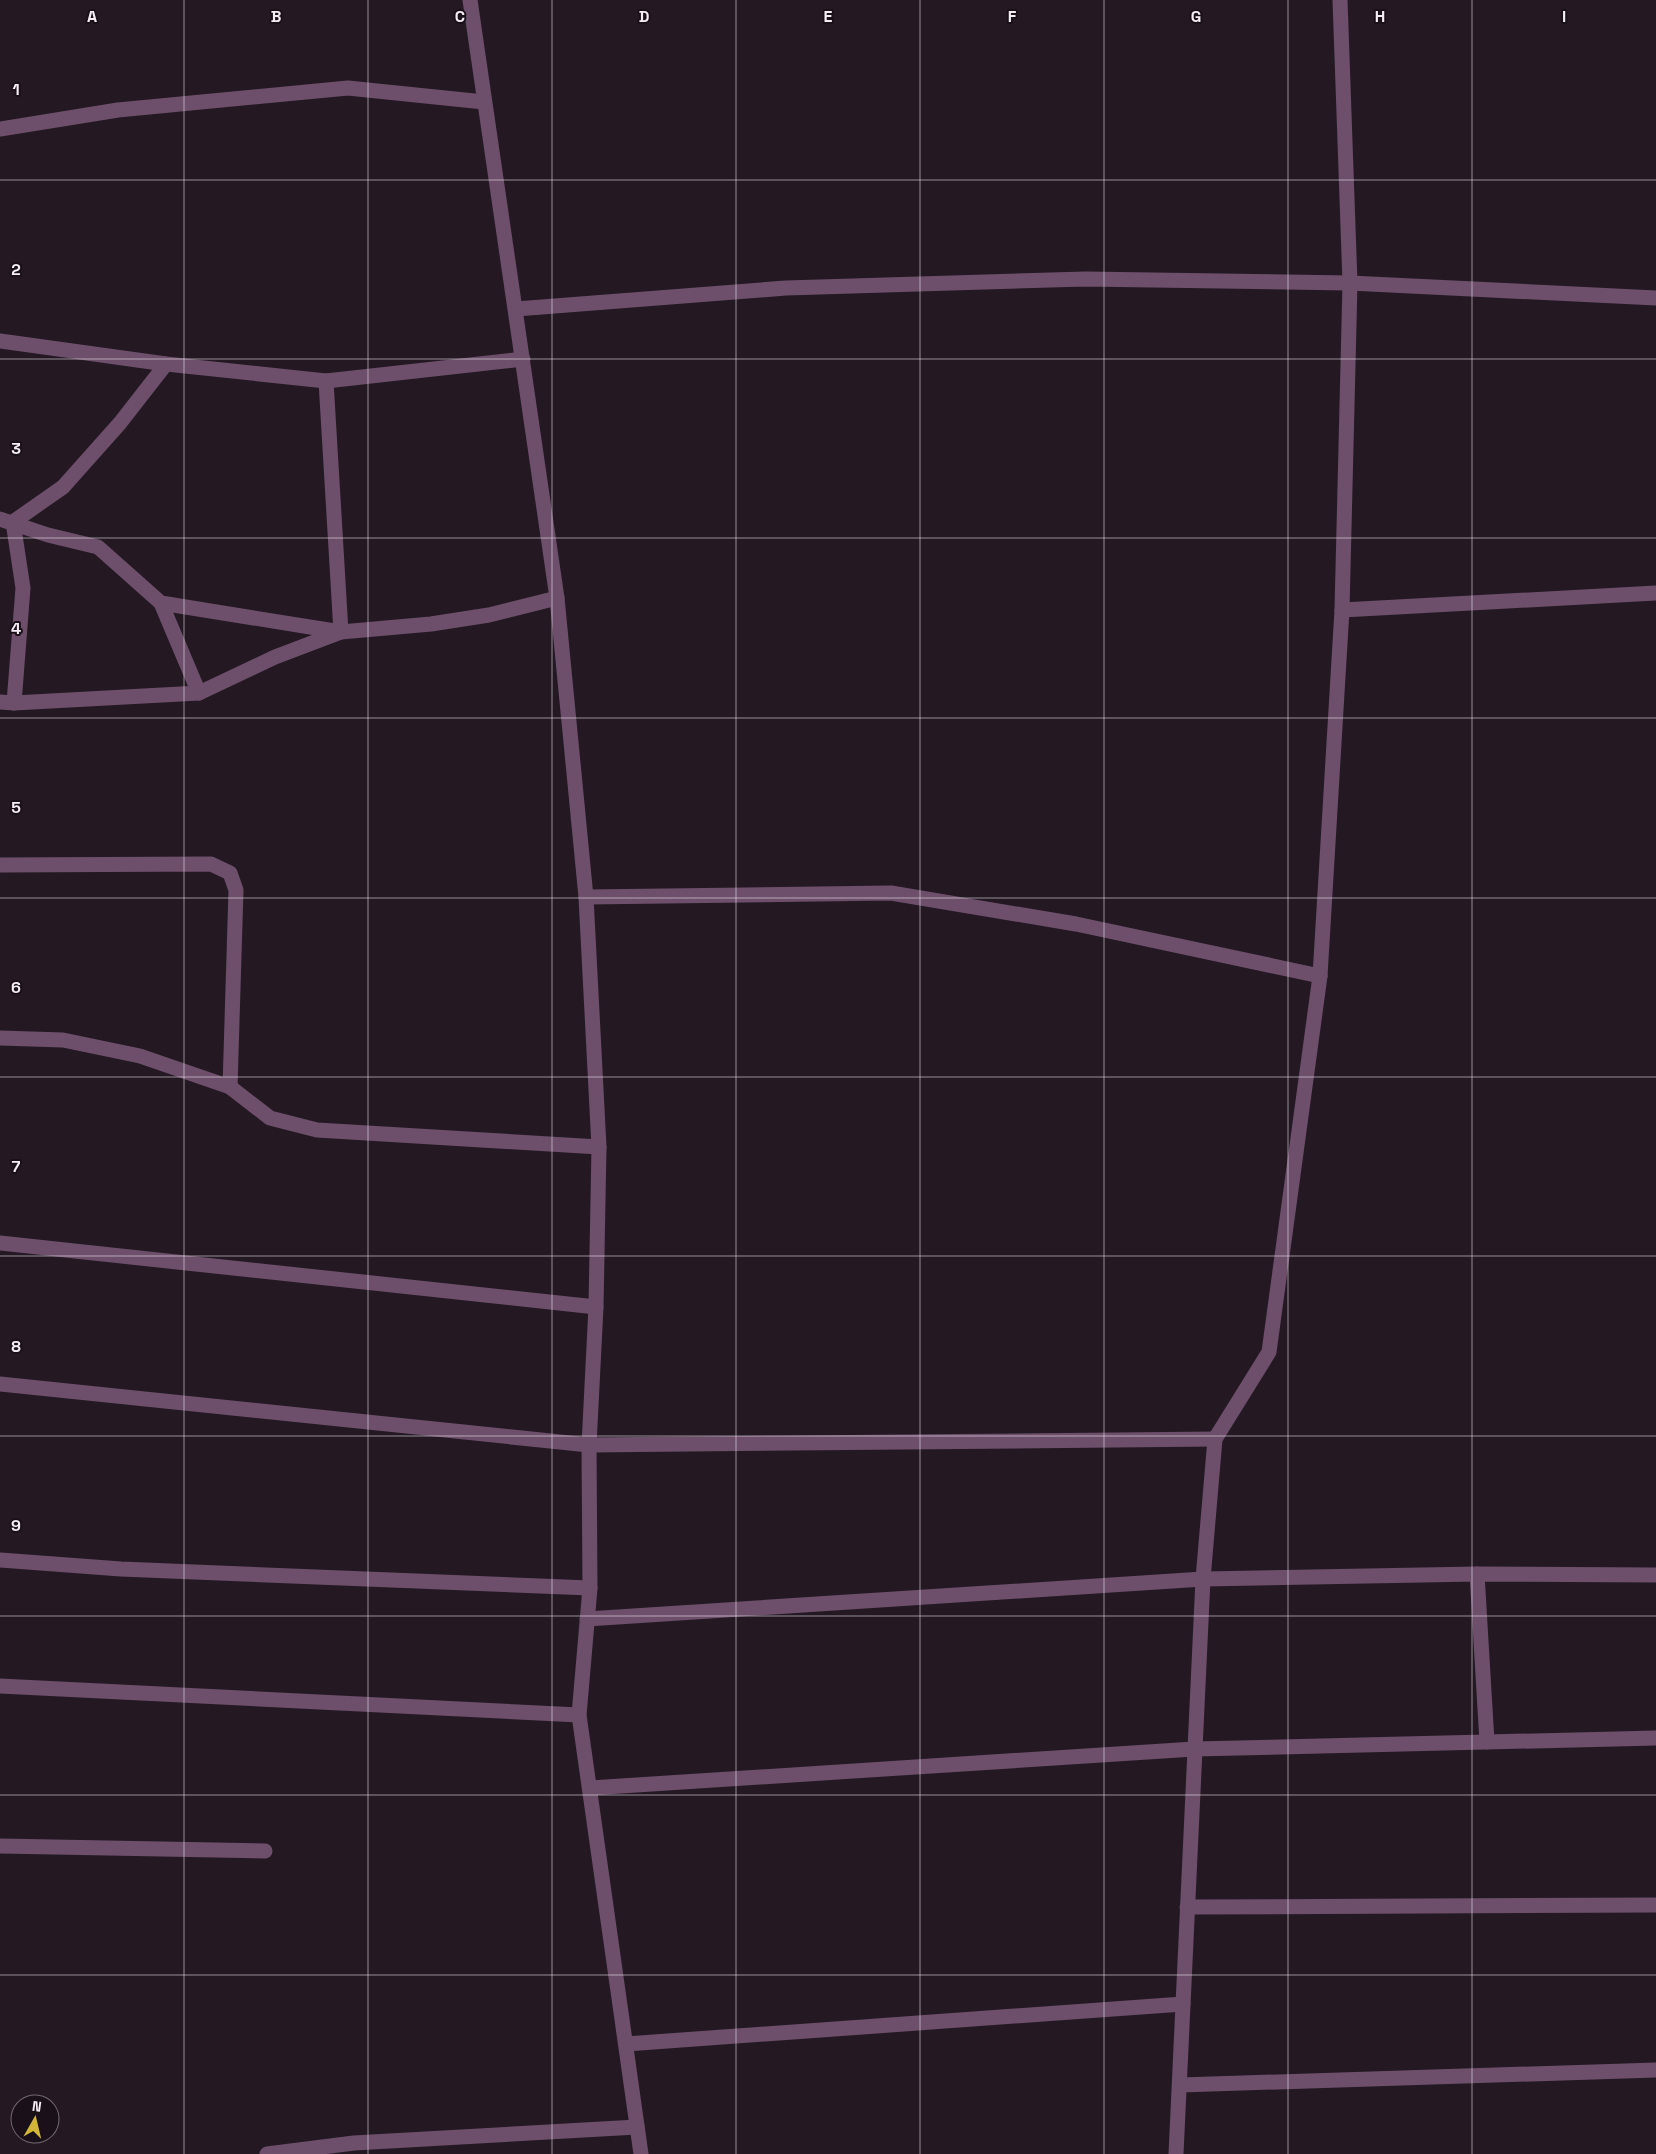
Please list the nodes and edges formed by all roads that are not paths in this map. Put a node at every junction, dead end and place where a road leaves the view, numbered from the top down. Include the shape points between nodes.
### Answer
1 (470, 0) edge
2 (1340, 0) edge
3 (484, 102) junction
4 (0, 129) edge
5 (1350, 283) junction
6 (1656, 298) edge
7 (516, 309) junction
8 (0, 341) edge
9 (523, 359) junction
10 (166, 364) junction
11 (326, 381) junction
12 (6, 521) edge
13 (1656, 593) edge
14 (557, 598) junction
15 (161, 603) junction
16 (1342, 610) junction
17 (341, 632) junction
18 (199, 693) junction
19 (7, 703) edge
20 (0, 865) edge
21 (586, 896) junction
22 (1320, 976) junction
23 (0, 1038) edge
24 (230, 1087) junction
25 (599, 1147) junction
26 (0, 1243) edge
27 (596, 1307) junction
28 (0, 1384) edge
29 (1215, 1439) junction
30 (589, 1445) junction
31 (0, 1560) edge
32 (1477, 1574) junction
33 (1656, 1575) edge
34 (1203, 1579) junction
35 (590, 1588) junction
36 (587, 1619) junction
37 (0, 1686) edge
38 (579, 1714) junction
39 (1656, 1738) edge
40 (1487, 1742) junction
41 (1194, 1749) junction
42 (590, 1788) junction
43 (0, 1846) edge
44 (265, 1851) dead end
45 (1656, 1905) edge
46 (1187, 1907) junction
47 (1183, 2004) junction
48 (626, 2044) junction
49 (1656, 2070) edge
50 (1180, 2085) junction
51 (637, 2127) junction
52 (267, 2154) edge
53 (641, 2154) edge
54 (1176, 2154) edge

1 - 3 street
2 - 5 street
3 - 4 street via 348,88 118,110
3 - 7 street
5 - 6 street
5 - 7 street via 1085,279 786,288
5 - 16 street
7 - 9 street
8 - 10 street
9 - 11 street
9 - 14 street
10 - 11 street
10 - 12 street via 120,423 63,487
11 - 17 street
12 - 15 street via 98,547
12 - 19 street via 23,588
13 - 16 street
14 - 17 street via 470,618
14 - 21 street
15 - 17 street
15 - 18 street
16 - 22 street
17 - 18 street via 275,656
18 - 19 street
20 - 24 street via 211,864 230,873 236,890
21 - 22 street via 892,893 1076,924
21 - 25 street
22 - 29 street via 1269,1352
23 - 24 street via 63,1040 140,1056
24 - 25 street via 270,1118 318,1130
25 - 27 street
26 - 27 street
27 - 30 street
28 - 30 street
29 - 30 street
29 - 34 street
30 - 35 street
31 - 35 street via 121,1569
32 - 33 street
32 - 34 street
32 - 40 street
34 - 36 street
34 - 41 street
35 - 36 street
36 - 38 street
37 - 38 street
38 - 42 street
39 - 40 street
40 - 41 street
41 - 42 street
41 - 46 street
42 - 48 street
43 - 44 street
45 - 46 street
46 - 47 street
47 - 48 street
47 - 50 street
48 - 51 street
49 - 50 street
50 - 54 street
51 - 52 street via 354,2143
51 - 53 street

